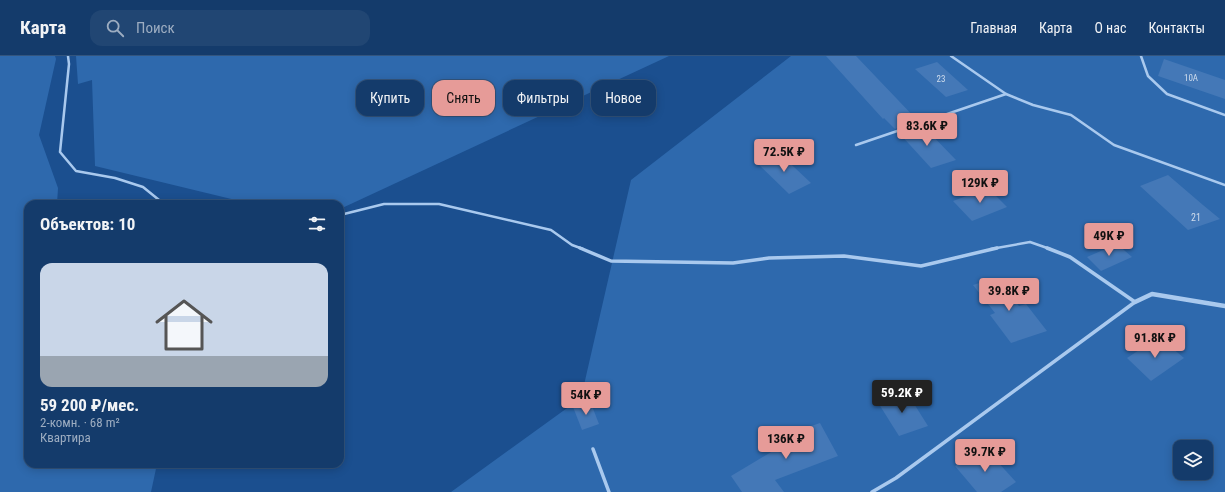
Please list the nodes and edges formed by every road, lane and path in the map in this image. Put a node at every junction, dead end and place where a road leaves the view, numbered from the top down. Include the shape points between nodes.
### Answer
1 (68, 56) edge
2 (951, 56) edge
3 (1141, 56) edge
4 (1006, 94) junction
5 (1225, 115) edge
6 (856, 145) dead end
7 (1225, 185) edge
8 (159, 200) edge
9 (344, 214) edge
10 (1135, 302) junction
11 (1225, 306) edge
12 (593, 450) dead end
13 (608, 492) edge
14 (872, 492) edge

1 - 8 lane via 60,152 76,171 115,178 143,187
2 - 4 lane
3 - 5 lane via 1148,76 1167,94
4 - 6 lane
4 - 7 lane via 1033,105 1071,114 1114,145
9 - 10 lane via 384,204 439,204 551,230 572,245 611,261 733,263 769,258 844,256 921,266 1030,242 1070,257
10 - 11 street via 1152,294
10 - 14 lane via 896,478
12 - 13 lane

